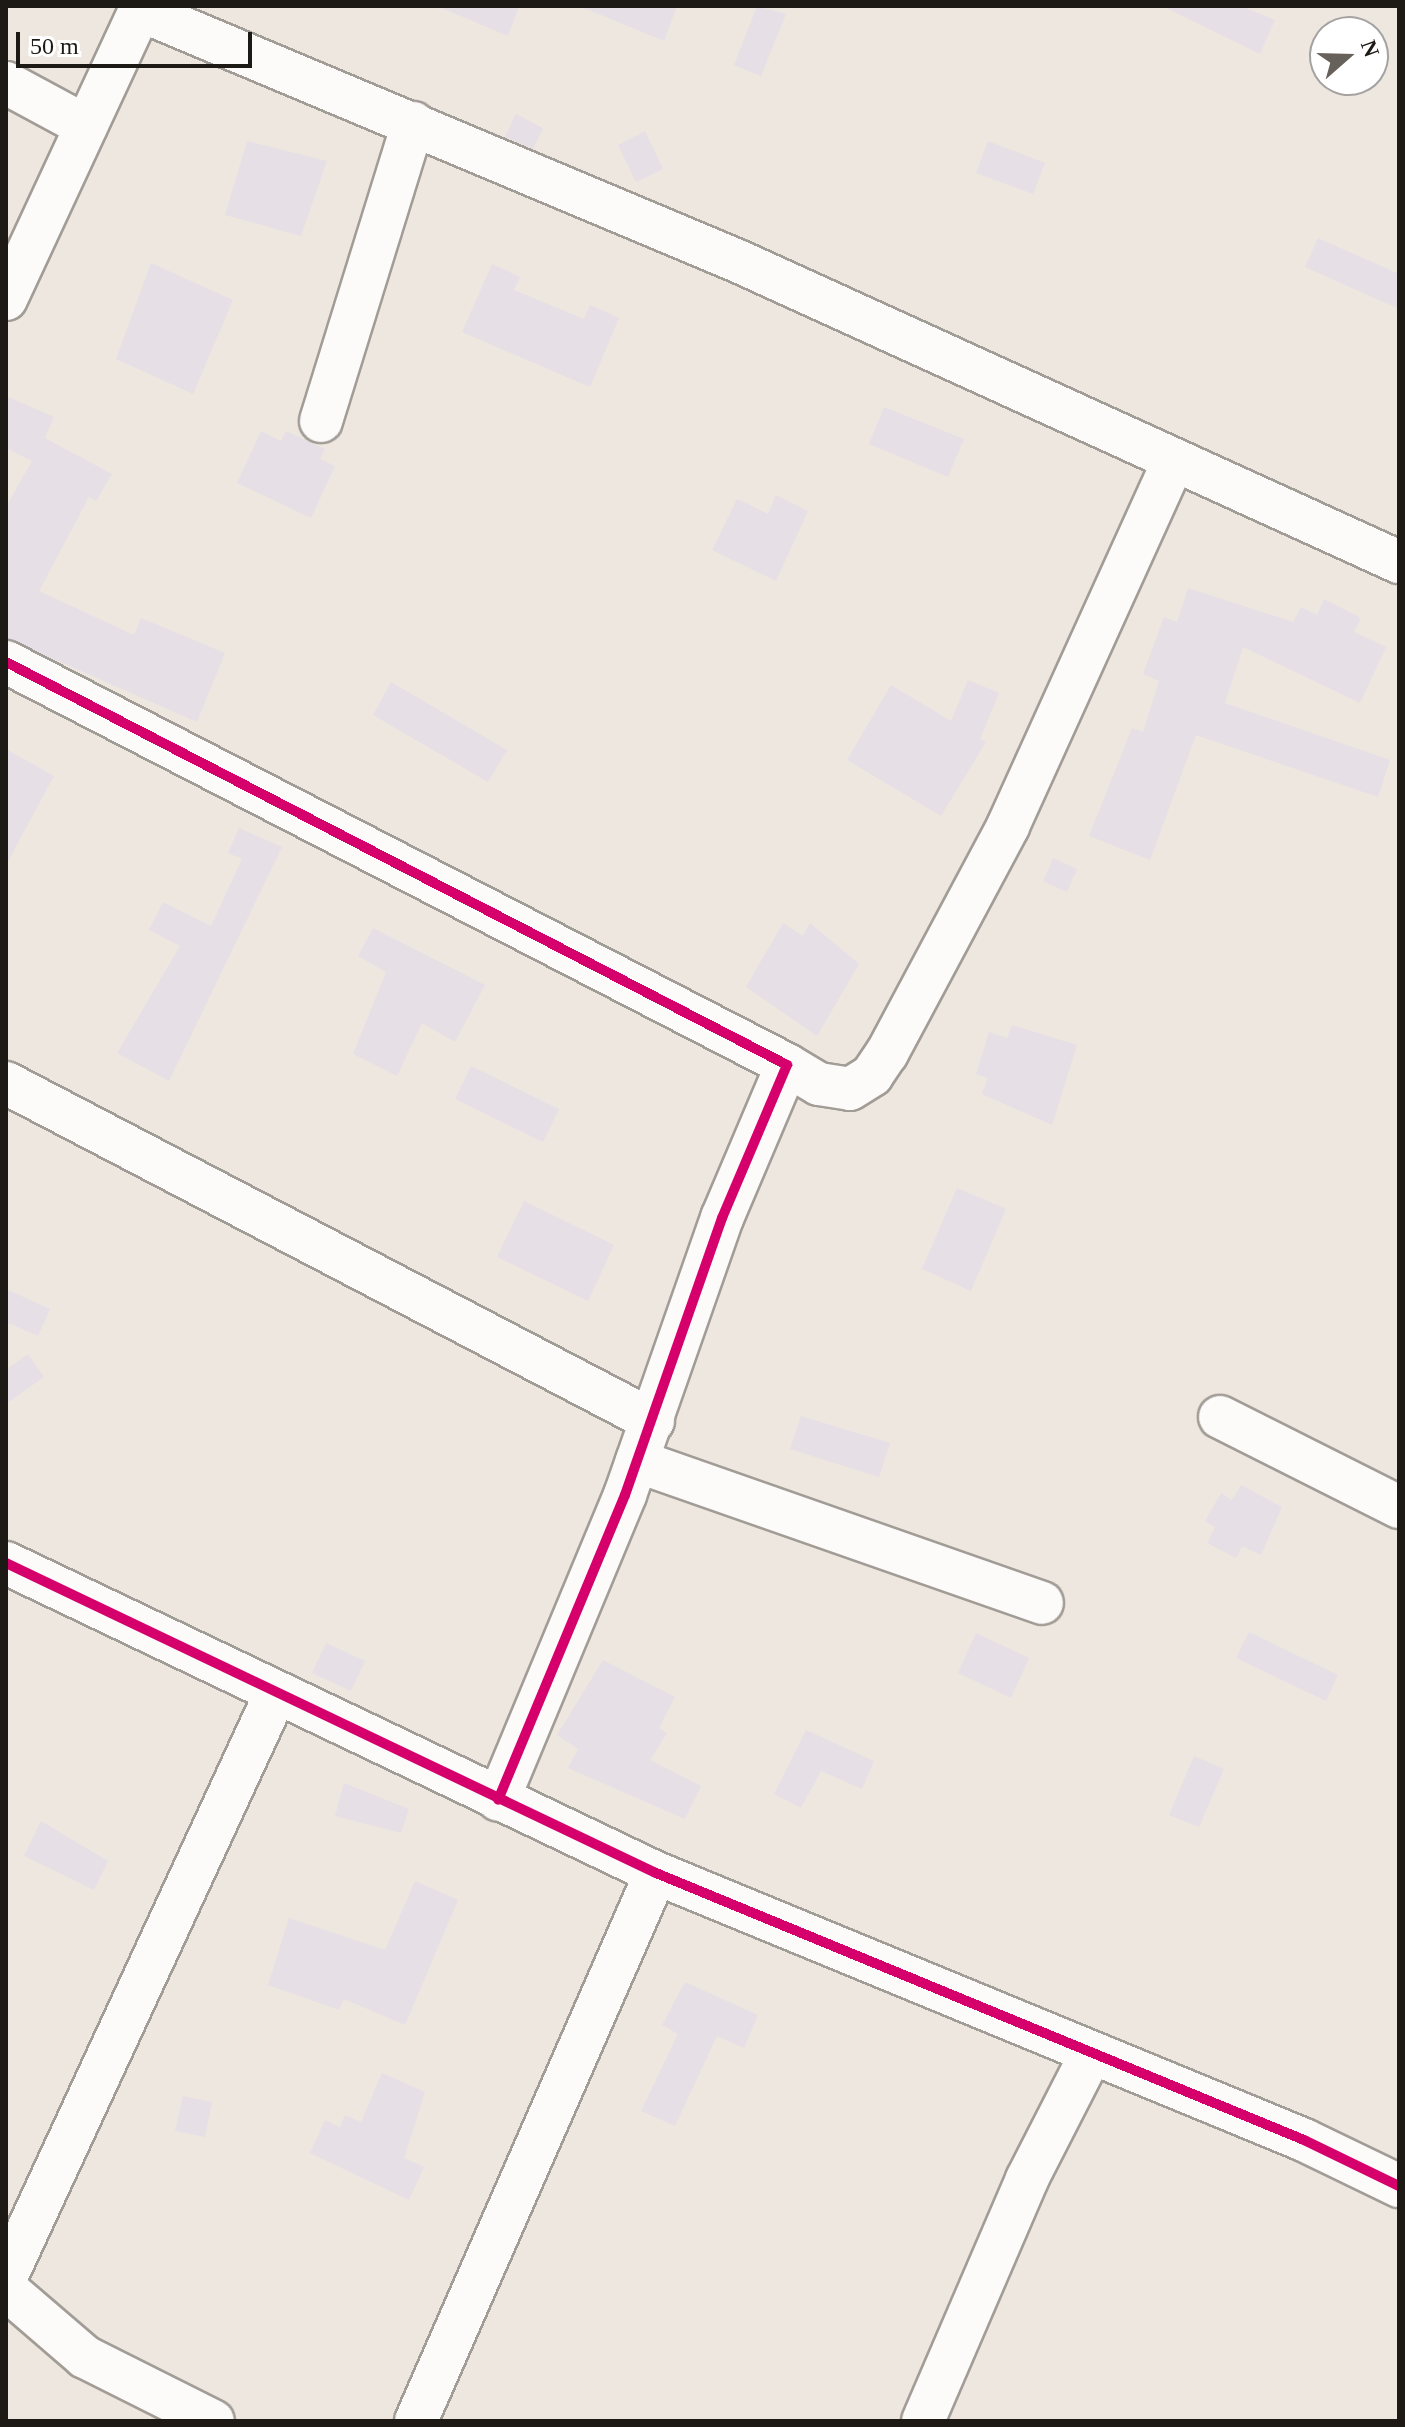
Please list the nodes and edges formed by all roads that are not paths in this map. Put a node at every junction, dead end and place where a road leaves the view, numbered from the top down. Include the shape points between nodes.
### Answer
1 (141, 8) edge
2 (6, 83) edge
3 (413, 123) junction
4 (86, 126) junction
5 (6, 299) edge
6 (321, 421) dead end
7 (1173, 462) junction
8 (1399, 562) edge
9 (6, 662) edge
10 (787, 1065) junction
11 (6, 1083) edge
12 (1220, 1417) dead end
13 (653, 1421) junction
14 (637, 1461) junction
15 (1399, 1507) edge
16 (6, 1563) edge
17 (1042, 1603) dead end
18 (275, 1695) junction
19 (498, 1800) junction
20 (656, 1873) junction
21 (1090, 2056) junction
22 (1399, 2186) edge
23 (6, 2277) edge
24 (6, 2289) edge
25 (213, 2421) edge
26 (416, 2421) edge
27 (923, 2421) edge

1 - 3 street
1 - 4 street
2 - 4 street
3 - 6 street
3 - 7 street
4 - 5 street
7 - 8 street
7 - 10 street via 1008,826 887,1053 872,1075 850,1089 819,1084
9 - 10 street
10 - 13 street via 722,1218
11 - 13 street
12 - 15 street
13 - 14 street
14 - 17 street
14 - 19 street
16 - 18 street
18 - 19 street
18 - 23 street
19 - 20 street
20 - 21 street
20 - 26 street
21 - 22 street via 1304,2140
21 - 27 street via 1027,2179
24 - 25 street via 85,2357

